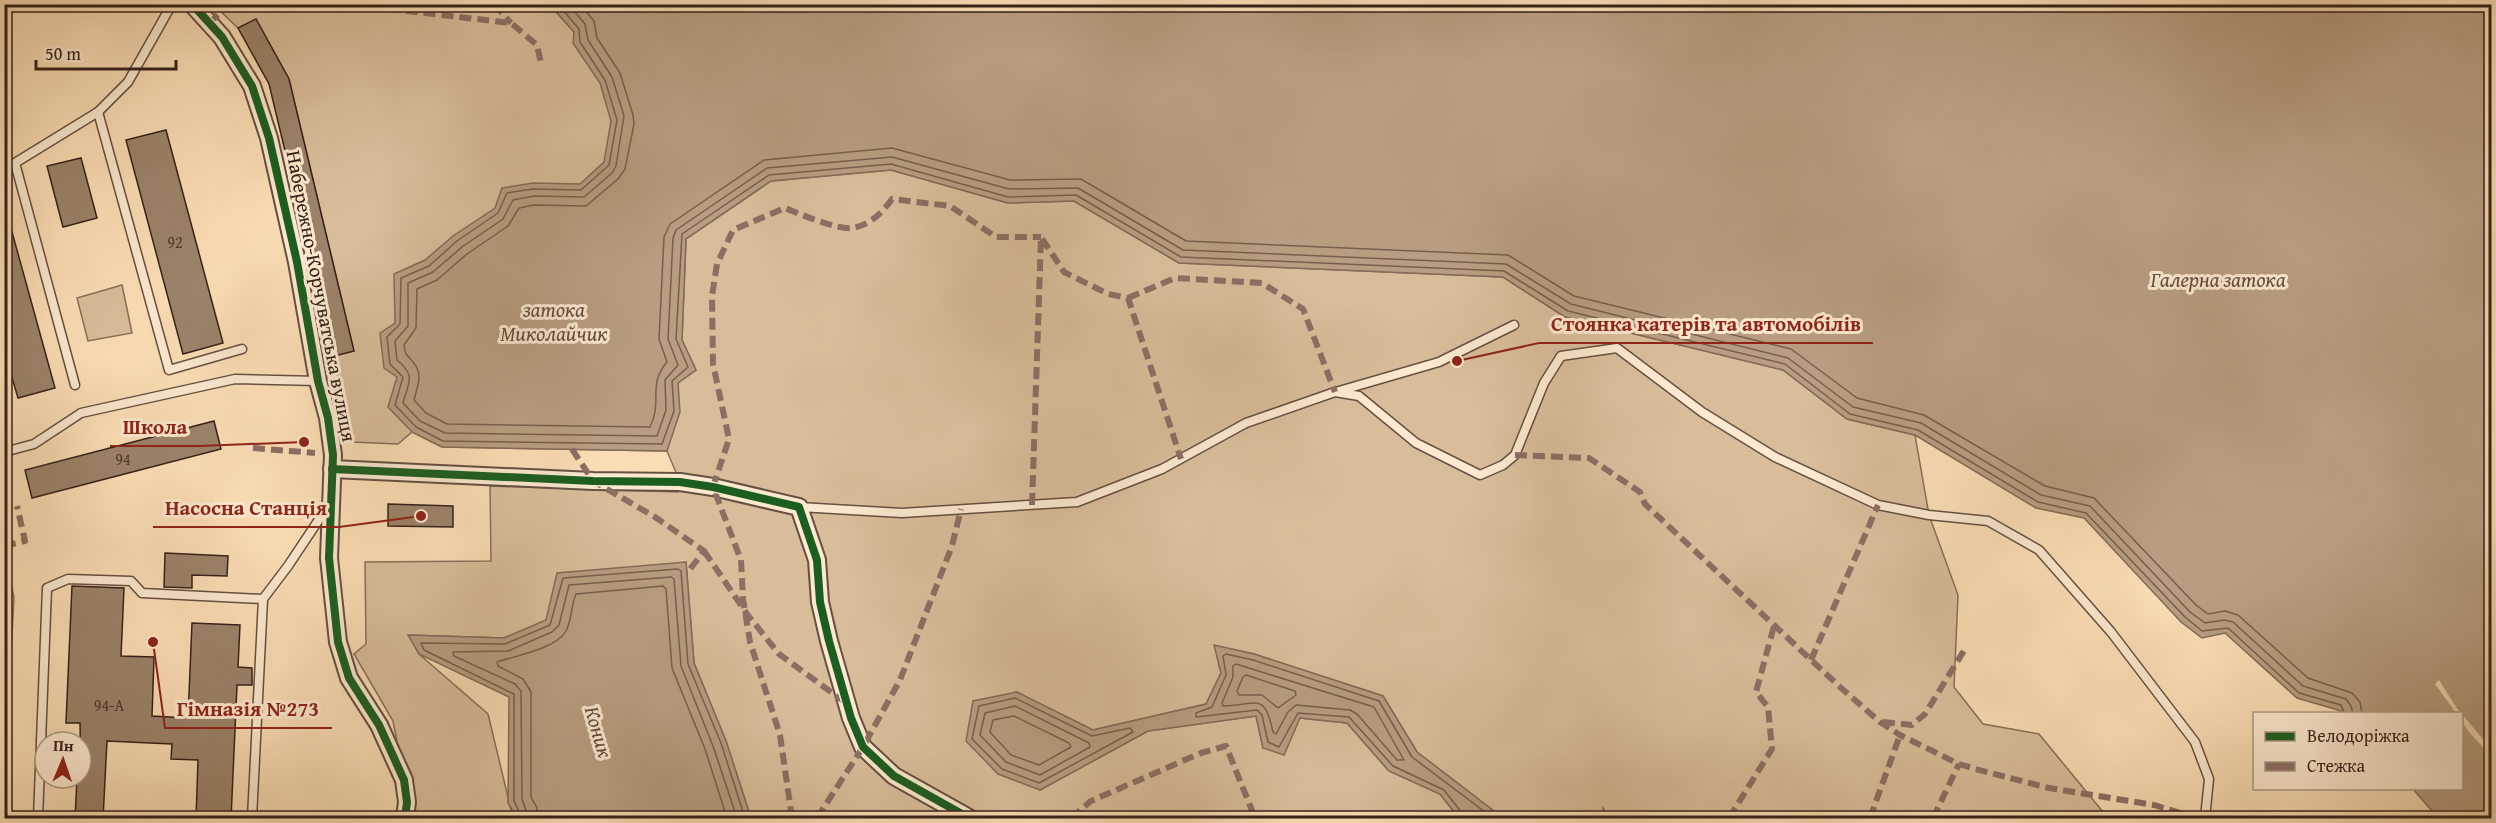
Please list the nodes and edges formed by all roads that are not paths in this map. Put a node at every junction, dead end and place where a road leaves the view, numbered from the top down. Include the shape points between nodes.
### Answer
1 (172, 4) edge
2 (192, 4) edge
3 (98, 112) junction
4 (4, 157) edge
5 (15, 163) junction
6 (1514, 325) dead end
7 (242, 349) dead end
8 (318, 381) junction
9 (75, 386) dead end
10 (1335, 392) junction
11 (4, 452) edge
12 (332, 469) junction
13 (330, 503) junction
14 (799, 507) junction
15 (263, 599) junction
16 (38, 819) edge
17 (252, 819) edge
18 (405, 819) edge
19 (969, 819) edge
20 (2205, 819) edge

1 - 3 lane via 128,82
2 - 8 street, Набережно-Корчуватська вулиця via 222,37 252,86 269,138 287,217
3 - 5 lane
3 - 7 lane via 169,369
4 - 5 lane
5 - 9 lane
6 - 10 lane via 1439,362
8 - 11 lane via 235,379 81,413 34,444
8 - 12 street, Набережно-Корчуватська вулиця via 328,418
10 - 14 lane via 1246,423 1162,469 1077,502 902,513
10 - 20 lane via 1359,396 1416,443 1479,475 1515,455 1544,383 1561,356 1617,348 1702,412 1775,457 1878,505 1988,521 2039,550 2111,632 2195,742 2209,779
12 - 13 street, Набережно-Корчуватська вулиця
12 - 14 street via 680,482
13 - 15 lane
13 - 18 street, Набережно-Корчуватська вулиця via 329,558 338,642 350,678 379,725 404,780
14 - 19 street via 817,560 820,602 829,641 863,747 894,776
15 - 16 lane via 142,593 131,581 68,579 47,588
15 - 17 lane

